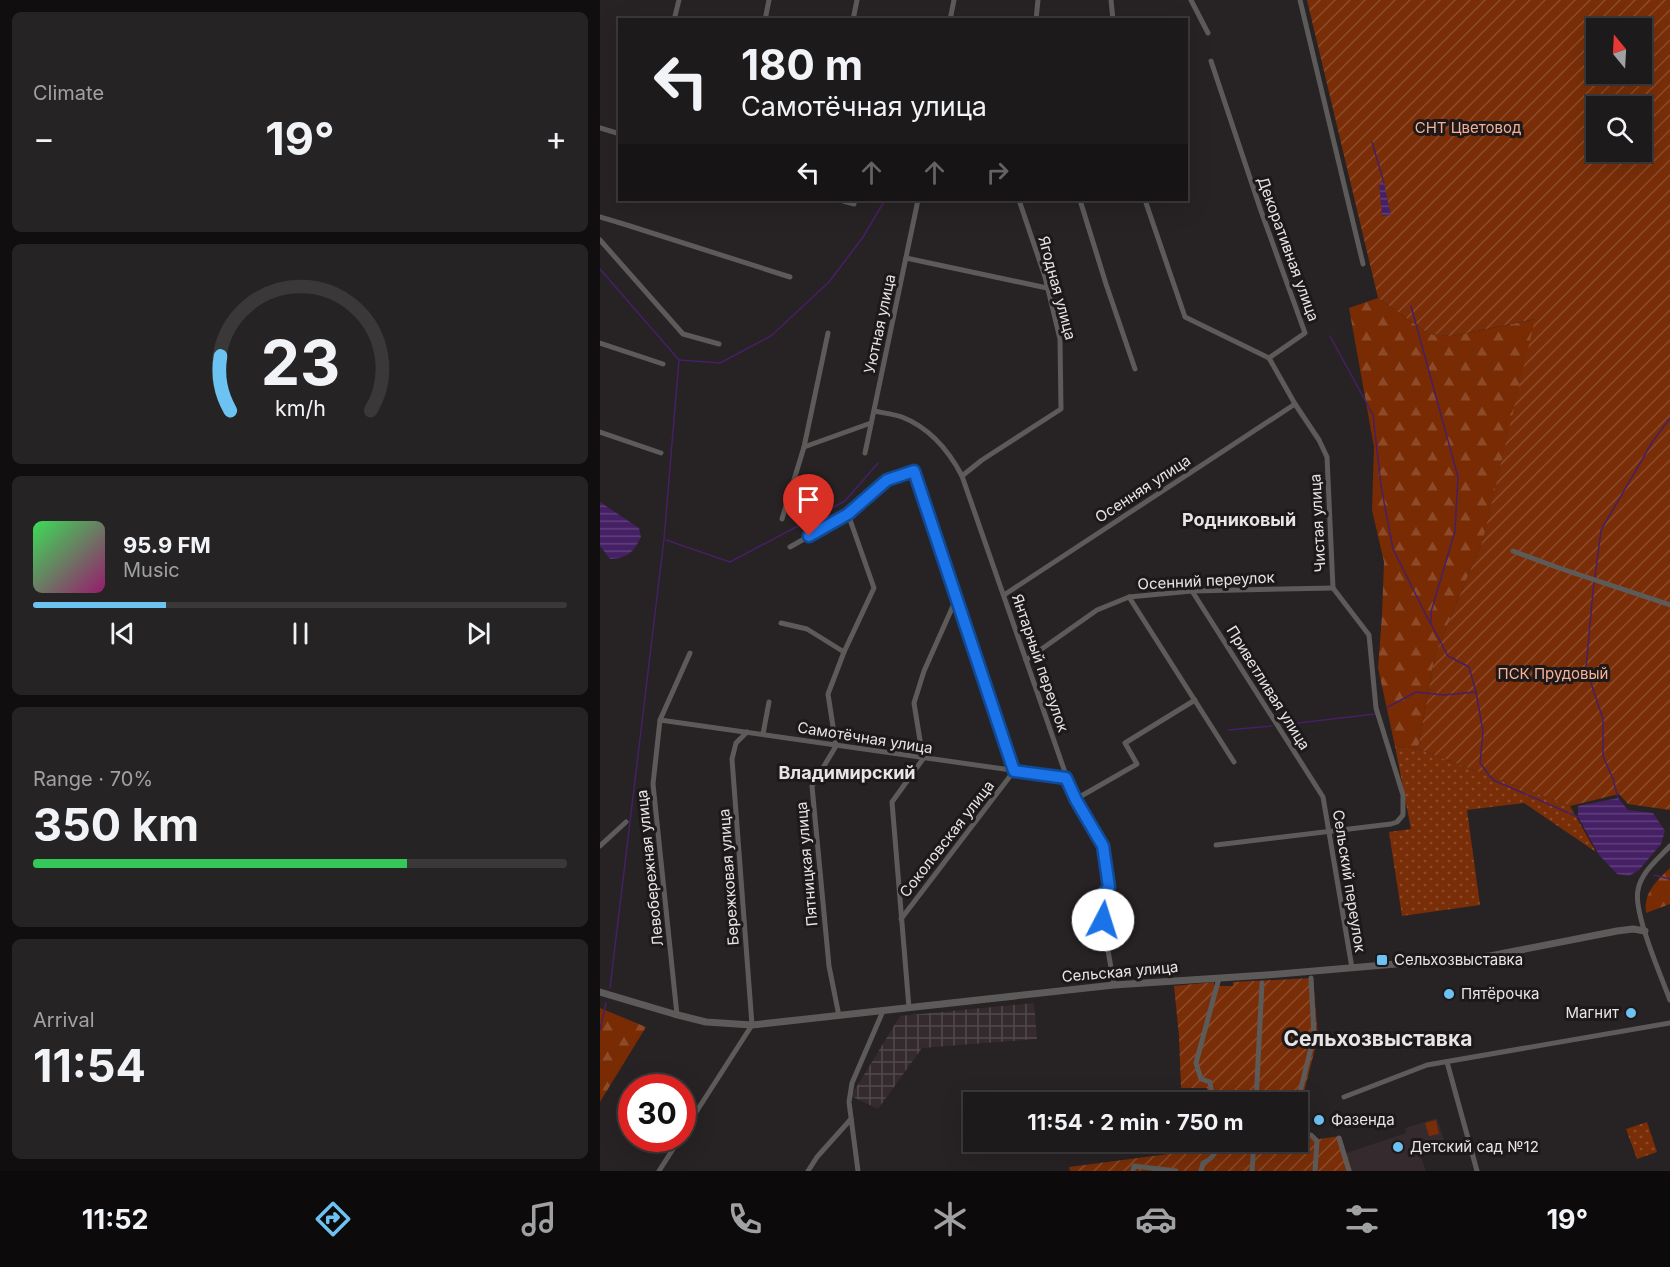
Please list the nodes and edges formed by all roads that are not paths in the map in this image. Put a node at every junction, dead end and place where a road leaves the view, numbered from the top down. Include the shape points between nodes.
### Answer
1 (678, 0) edge
2 (769, 0) edge
3 (857, 0) edge
4 (954, 0) edge
5 (1038, 0) edge
6 (1111, 0) edge
7 (1191, 0) edge
8 (1300, 0) edge
9 (674, 18) edge
10 (765, 18) edge
11 (853, 18) edge
12 (950, 18) edge
13 (1036, 18) edge
14 (1113, 18) edge
15 (1208, 33) dead end
16 (1211, 61) dead end
17 (600, 128) edge
18 (618, 133) edge
19 (844, 201) edge
20 (918, 201) edge
21 (1019, 201) edge
22 (1080, 201) edge
23 (1145, 201) edge
24 (854, 204) dead end
25 (600, 218) edge
26 (600, 240) edge
27 (906, 258) junction
28 (1363, 264) dead end
29 (790, 277) dead end
30 (1047, 288) junction
31 (828, 333) dead end
32 (600, 343) edge
33 (719, 344) dead end
34 (1269, 358) junction
35 (663, 364) dead end
36 (1135, 369) dead end
37 (1295, 404) junction
38 (874, 411) junction
39 (871, 423) junction
40 (600, 432) edge
41 (804, 447) junction
42 (661, 453) dead end
43 (865, 453) dead end
44 (962, 476) junction
45 (848, 514) junction
46 (782, 519) dead end
47 (790, 547) dead end
48 (1513, 551) dead end
49 (1333, 588) junction
50 (1192, 591) junction
51 (1004, 595) junction
52 (957, 597) junction
53 (1129, 597) junction
54 (1670, 605) edge
55 (781, 623) dead end
56 (844, 652) junction
57 (690, 653) dead end
58 (1026, 660) junction
59 (1195, 700) junction
60 (769, 702) dead end
61 (660, 720) junction
62 (747, 732) junction
63 (763, 734) junction
64 (836, 746) junction
65 (923, 759) junction
66 (1234, 762) dead end
67 (1014, 771) junction
68 (1066, 778) junction
69 (1323, 797) joint
70 (1076, 800) junction
71 (626, 822) dead end
72 (1330, 831) junction
73 (1216, 845) dead end
74 (600, 846) edge
75 (1670, 846) edge
76 (901, 919) junction
77 (1645, 932) junction
78 (1352, 968) junction
79 (1219, 978) junction
80 (1311, 978) dead end
81 (1262, 983) dead end
82 (1114, 985) junction
83 (600, 992) edge
84 (1670, 1000) edge
85 (909, 1008) junction
86 (883, 1011) junction
87 (677, 1015) junction
88 (838, 1016) junction
89 (1670, 1023) edge
90 (752, 1025) junction
91 (1447, 1062) junction
92 (1212, 1092) edge
93 (1257, 1092) edge
94 (1344, 1096) dead end
95 (696, 1112) edge
96 (851, 1119) junction
97 (1339, 1138) dead end
98 (671, 1152) edge
99 (1216, 1152) edge
100 (1253, 1152) edge
101 (659, 1171) edge
102 (808, 1171) edge
103 (858, 1171) edge
104 (1133, 1171) edge
105 (1176, 1171) edge
106 (1201, 1171) edge
107 (1252, 1171) edge
108 (1315, 1171) edge
109 (1349, 1171) edge
110 (1477, 1171) edge

1 - 9 street
2 - 10 street
3 - 11 street
4 - 12 street
5 - 13 street
6 - 14 street
7 - 15 street
8 - 28 street
16 - 34 street, Декоративная улица via 1305,333
17 - 18 street
19 - 24 street
20 - 27 street, Уютная улица
21 - 30 street, Ягодная улица
22 - 36 street
23 - 34 street via 1185,317
25 - 29 street
26 - 33 street via 683,334
27 - 30 street
27 - 38 street, Уютная улица
30 - 44 street, Ягодная улица via 1060,339 1060,409
31 - 41 street
32 - 35 street
34 - 37 street, Чистая улица
37 - 49 street, Чистая улица via 1327,457
37 - 51 street, Осенняя улица
38 - 39 street, Уютная улица
38 - 44 street, Янтарный переулок via 922,427 938,441
39 - 41 street
39 - 43 street, Уютная улица
40 - 42 street
41 - 46 street
44 - 51 street, Янтарный переулок
45 - 47 street
45 - 52 street via 887,480 914,471
45 - 56 street via 874,588
48 - 54 street
49 - 50 street, Осенний переулок
49 - 72 street, Чистая улица via 1368,635 1376,708 1403,795 1403,815 1397,822
50 - 53 street, Осенний переулок
50 - 69 street, Приветливая улица
51 - 58 street, Янтарный переулок
52 - 65 street via 914,703
52 - 67 street
53 - 58 street, Осенний переулок via 1098,610
53 - 59 street
55 - 56 street via 807,629
56 - 64 street via 828,694
57 - 61 street, Левобережная улица
58 - 68 street, Янтарный переулок
59 - 66 street
59 - 70 street via 1125,743 1137,764
60 - 63 street
61 - 62 street, Самотёчная улица
61 - 87 street, Левобережная улица via 654,784
62 - 63 street, Самотёчная улица
62 - 90 street, Бережковая улица via 736,743 732,759
63 - 64 street, Самотёчная улица
64 - 65 street, Самотёчная улица
64 - 88 street, Пятницкая улица via 812,786 829,966
65 - 67 street, Самотёчная улица
65 - 76 street via 892,802
67 - 68 street, Самотёчная улица
67 - 76 street, Соколовская улица
68 - 70 street, Янтарный переулок
69 - 72 street, Сельский переулок
70 - 82 street, Янтарный переулок via 1103,846 1109,887 1099,899
71 - 74 street
72 - 73 street
72 - 78 street, Сельский переулок
75 - 77 street via 1645,874 1638,889
76 - 85 street
77 - 78 street, Сельская улица via 1617,931 1490,956
77 - 84 street
78 - 79 street, Сельская улица
79 - 82 street, Сельская улица
79 - 92 street via 1196,1063 1201,1079 1210,1082
80 - 108 street via 1314,1036 1298,1100 1304,1137 1311,1135 1317,1141
81 - 93 street
82 - 85 street, Сельская улица
83 - 87 street, Сельская улица
85 - 86 street, Сельская улица
86 - 88 street, Сельская улица
86 - 96 street via 852,1083
87 - 90 street, Сельская улица via 706,1022
88 - 90 street, Сельская улица
89 - 91 street
90 - 95 street
91 - 94 street via 1427,1065
91 - 110 street
96 - 102 street
96 - 103 street
97 - 109 street
98 - 101 street
99 - 106 street via 1203,1163
100 - 107 street
104 - 105 street via 1134,1166

